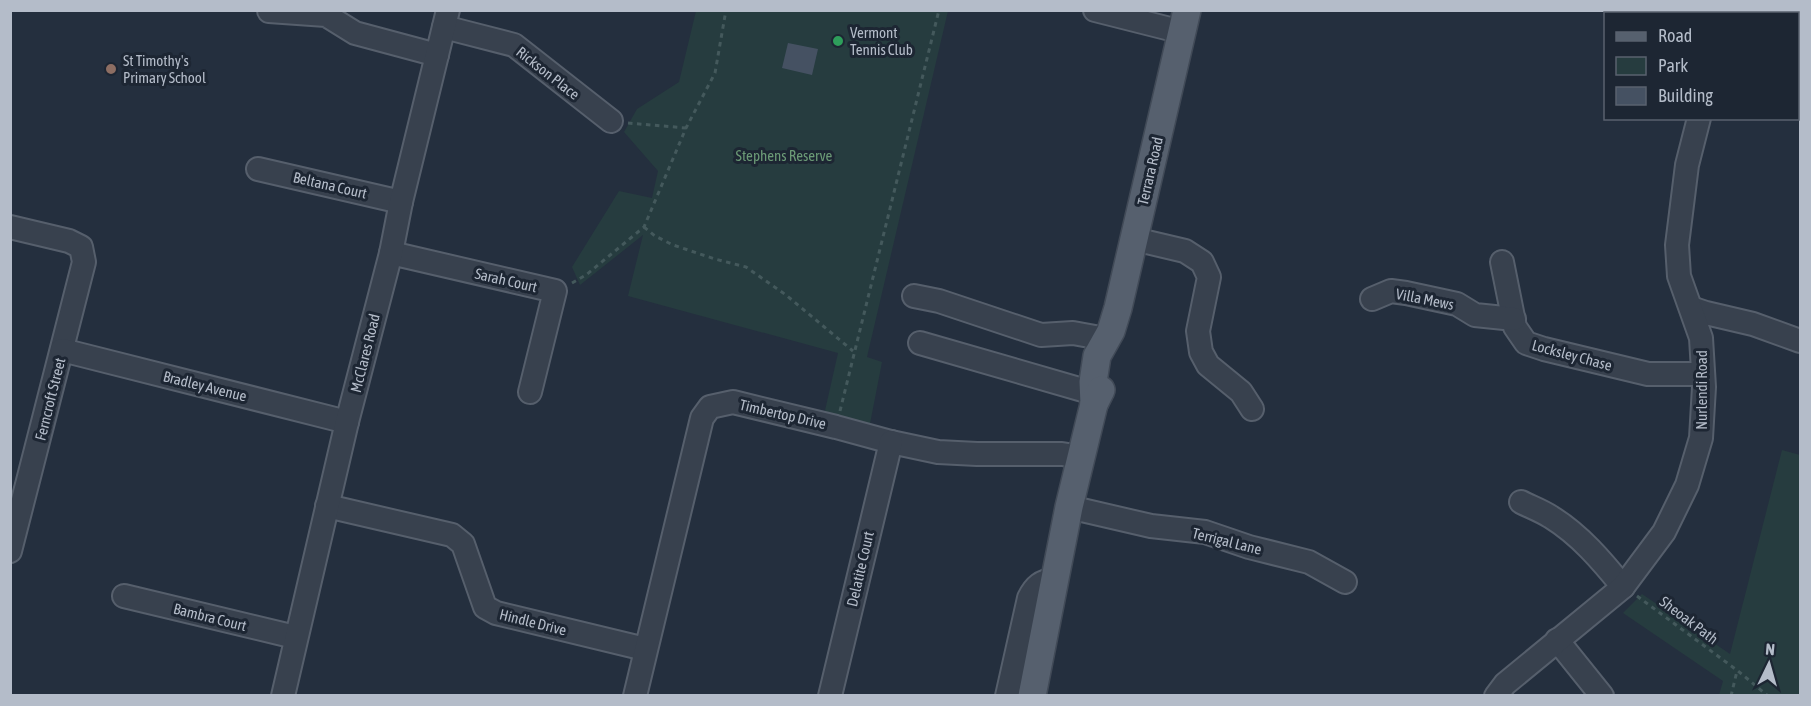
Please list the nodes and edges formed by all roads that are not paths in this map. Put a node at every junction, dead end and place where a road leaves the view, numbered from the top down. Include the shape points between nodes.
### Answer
1 (1095, 10) edge
2 (269, 11) edge
3 (446, 19) edge
4 (1185, 21) edge
5 (437, 55) junction
6 (1698, 120) edge
7 (611, 122) road end
8 (258, 169) dead end
9 (400, 202) junction
10 (10, 227) edge
11 (1134, 239) junction
12 (391, 253) junction
13 (1502, 262) dead end
14 (914, 296) dead end
15 (1372, 299) dead end
16 (1691, 308) junction
17 (1514, 319) junction
18 (1753, 324) junction
19 (1109, 336) junction
20 (1800, 341) edge
21 (920, 343) dead end
22 (62, 350) junction
23 (1702, 368) junction
24 (530, 392) dead end
25 (1095, 397) junction
26 (1252, 409) dead end
27 (347, 422) junction
28 (891, 442) junction
29 (1081, 457) junction
30 (1521, 502) dead end
31 (327, 506) junction
32 (1069, 507) junction
33 (10, 552) edge
34 (1054, 580) junction
35 (1345, 582) dead end
36 (1623, 586) junction
37 (124, 596) dead end
38 (295, 638) junction
39 (1557, 640) junction
40 (645, 649) junction
41 (283, 696) edge
42 (635, 696) edge
43 (830, 696) edge
44 (1007, 696) edge
45 (1032, 696) edge
46 (1496, 696) edge
47 (1602, 696) edge

1 - 4 street
2 - 5 street via 326,15 355,33
3 - 5 street, McClares Road
3 - 7 street, Rickson Place via 514,45
4 - 11 main road, Terrara Road
5 - 9 street, McClares Road
6 - 16 street, Nurlendi Road via 1687,165 1677,245 1679,276
8 - 9 street, Beltana Court
9 - 12 street, McClares Road
10 - 22 street, Ferncroft Street via 81,247 84,262
11 - 19 main road, Terrara Road
11 - 26 street via 1185,251 1202,262 1209,277 1198,331 1201,352 1208,365 1241,392
12 - 24 street, Sarah Court via 555,291
12 - 27 street, McClares Road
13 - 17 street, Locksley Chase
14 - 19 street via 1041,335
15 - 17 street, Villa Mews via 1391,291 1406,292 1457,304 1475,315
16 - 18 street
16 - 23 street, Nurlendi Road via 1701,338
17 - 23 street, Locksley Chase via 1526,344 1544,349 1648,375
18 - 20 street
18 - 23 street via 1726,327 1712,342
19 - 25 main road, Terrara Road via 1109,374
21 - 25 street
22 - 27 street, Bradley Avenue
22 - 33 street, Ferncroft Street
23 - 36 street, Nurlendi Road via 1701,438 1687,485 1664,532
25 - 29 main road, Terrara Road
27 - 31 street, McClares Road
28 - 29 street, Timbertop Drive via 938,452
28 - 40 street, Timbertop Drive via 733,402 710,407 702,418
28 - 43 street, Delatite Court
29 - 32 main road, Terrara Road
30 - 36 street via 1551,517 1579,538
31 - 38 street, McClares Road
31 - 40 street, Hindle Drive via 452,535 463,543 485,607 496,613
32 - 34 main road, Terrara Road
32 - 35 street, Terrigal Lane via 1150,526 1206,532 1309,561
34 - 44 street via 1040,583 1029,598
34 - 45 main road, Terrara Road
36 - 39 street, Nurlendi Road
37 - 38 street, Bambra Court
38 - 41 street, McClares Road
39 - 46 street, Nurlendi Road
39 - 47 street
40 - 42 street, Timbertop Drive

